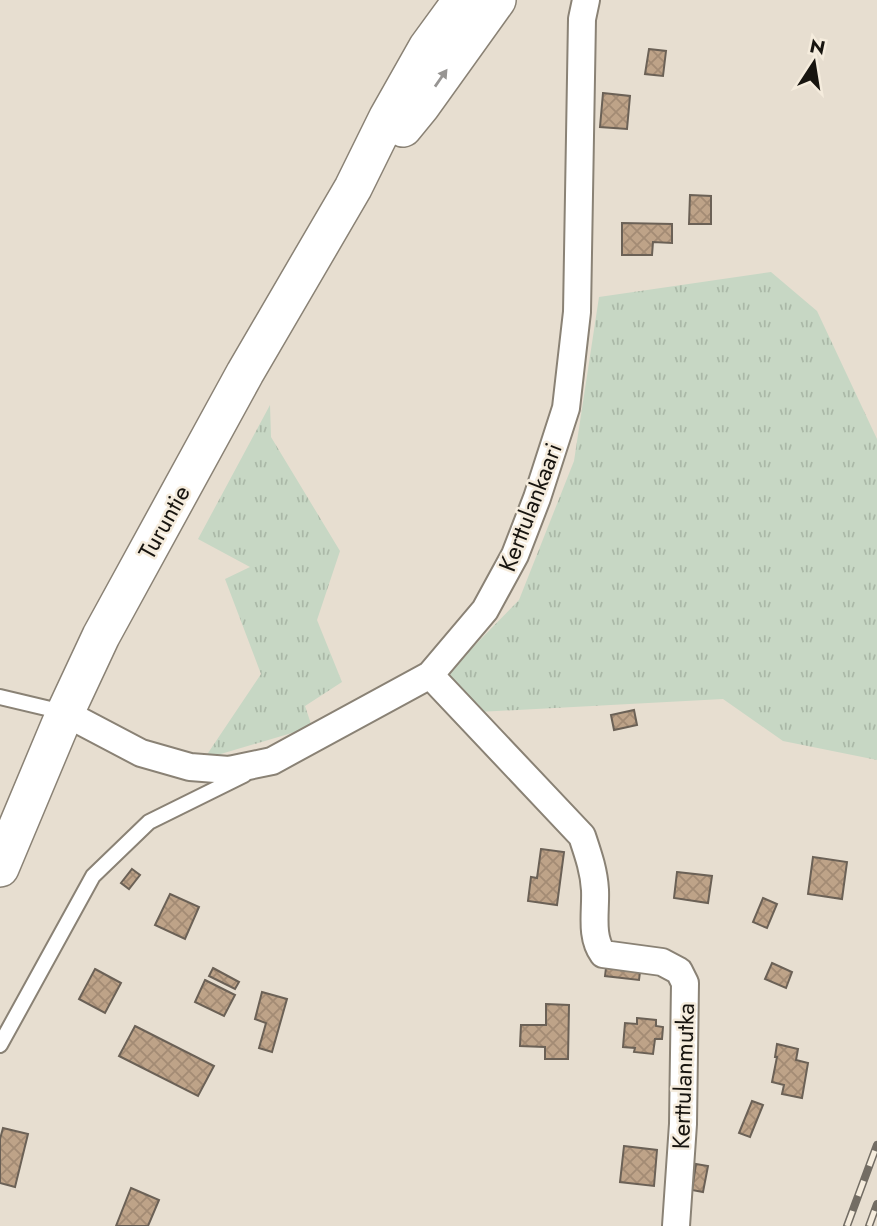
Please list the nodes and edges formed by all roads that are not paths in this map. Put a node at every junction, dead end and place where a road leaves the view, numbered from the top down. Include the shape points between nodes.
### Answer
1 (462, 0) edge
2 (496, 0) edge
3 (586, 0) edge
4 (353, 188) junction
5 (430, 675) junction
6 (0, 697) edge
7 (65, 713) junction
8 (272, 761) junction
9 (0, 868) edge
10 (0, 1045) edge
11 (676, 1226) edge

1 - 4 main road, Turuntie via 427,48
4 -> 2 main road, Turuntie via 421,106
3 - 5 street, Kerttulankaari via 577,312 566,408 515,555 485,610
4 - 7 main road, Turuntie via 101,636
5 - 8 street, Kerttulankaari
5 - 11 street, Kerttulanmutka via 582,836 595,887 596,943 603,954 662,962 679,971 685,983
6 - 7 lane
7 - 8 street, Kerttulankaari via 141,752 190,767 229,770
7 - 9 main road, Turuntie
8 - 10 lane via 149,822 93,876

